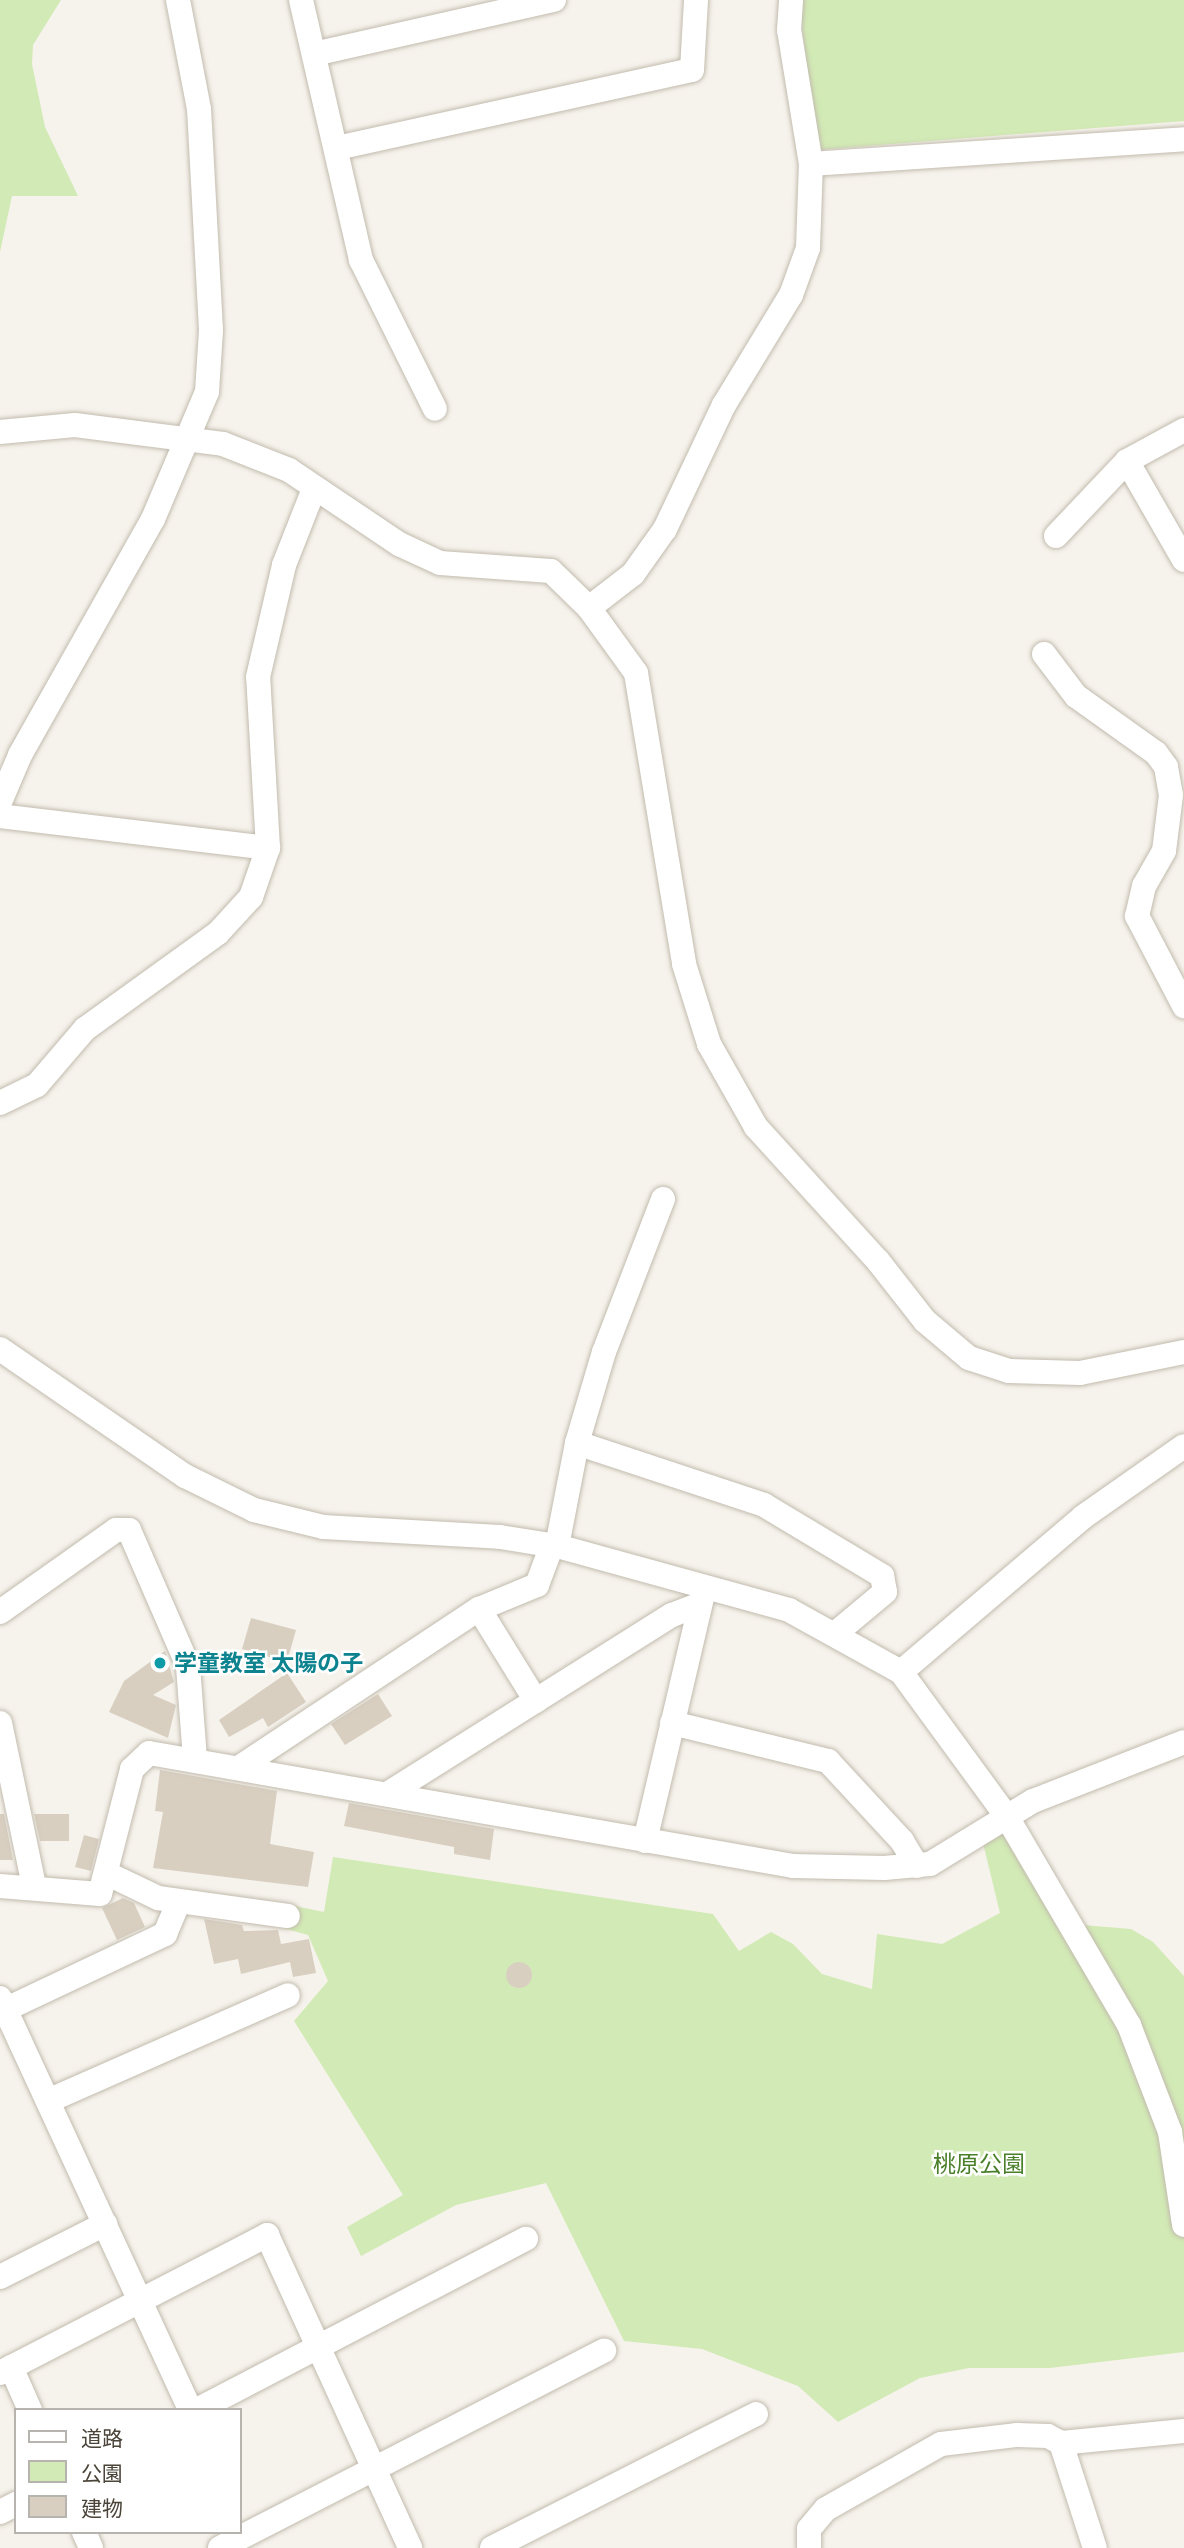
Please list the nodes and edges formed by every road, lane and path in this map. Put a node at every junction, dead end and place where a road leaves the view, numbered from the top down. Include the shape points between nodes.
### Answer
1 (178, 0) edge
2 (301, 0) edge
3 (554, 0) edge
4 (696, 0) edge
5 (791, 0) edge
6 (314, 54) junction
7 (1184, 139) edge
8 (337, 148) junction
9 (811, 164) junction
10 (435, 409) dead end
11 (1184, 430) edge
12 (0, 432) edge
13 (191, 438) junction
14 (1127, 461) junction
15 (314, 489) junction
16 (1056, 536) dead end
17 (1184, 560) edge
18 (589, 608) junction
19 (1044, 654) dead end
20 (0, 802) edge
21 (0, 816) edge
22 (268, 848) junction
23 (1184, 1006) edge
24 (0, 1103) edge
25 (663, 1199) dead end
26 (0, 1349) edge
27 (1184, 1352) edge
28 (576, 1443) junction
29 (1184, 1446) edge
30 (555, 1546) junction
31 (702, 1595) junction
32 (479, 1609) junction
33 (0, 1612) edge
34 (837, 1632) junction
35 (901, 1672) junction
36 (536, 1701) junction
37 (0, 1723) edge
38 (672, 1724) junction
39 (1184, 1742) edge
40 (195, 1760) junction
41 (240, 1767) junction
42 (389, 1793) junction
43 (1007, 1817) junction
44 (645, 1841) junction
45 (918, 1866) junction
46 (106, 1873) junction
47 (0, 1886) edge
48 (34, 1886) junction
49 (178, 1903) junction
50 (288, 1916) dead end
51 (288, 1995) dead end
52 (2, 2006) edge
53 (48, 2101) junction
54 (105, 2224) junction
55 (1184, 2225) edge
56 (526, 2239) dead end
57 (0, 2277) edge
58 (140, 2300) junction
59 (318, 2347) junction
60 (604, 2351) dead end
61 (6, 2370) edge
62 (29, 2408) edge
63 (189, 2408) edge
64 (201, 2408) edge
65 (755, 2414) dead end
66 (1184, 2431) edge
67 (1061, 2443) junction
68 (374, 2469) junction
69 (246, 2534) edge
70 (220, 2548) edge
71 (410, 2548) edge
72 (492, 2548) edge
73 (809, 2548) edge
74 (1095, 2548) edge

1 - 13 street via 199,109 211,330 207,391
2 - 6 street
3 - 6 street
4 - 8 street via 692,69
5 - 9 street via 789,30
6 - 8 street
7 - 9 street
8 - 10 street via 361,260
9 - 18 street via 810,236 791,295 724,405 665,529 633,574
11 - 14 street
12 - 13 street via 75,425
13 - 15 street via 222,444 289,470
13 - 20 street via 153,519 20,755
14 - 16 street
14 - 17 street
15 - 18 street via 440,563 551,571
15 - 22 street via 284,565 258,677
18 - 27 street via 636,673 684,964 723,1075 756,1127 878,1261 925,1321 969,1358 1009,1371 1080,1373
19 - 23 street via 1076,696 1156,753 1166,767 1171,795 1164,851 1144,886 1136,916
21 - 22 street
22 - 24 street via 251,897 238,914 85,1029 37,1085
25 - 28 street
26 - 30 street via 185,1476 254,1510 323,1527 500,1537
28 - 30 street
28 - 34 street via 764,1505 882,1576 885,1592
29 - 35 street via 1083,1517
30 - 31 street
30 - 32 street via 537,1585
31 - 34 street via 778,1606
31 - 36 street
31 - 38 street
32 - 36 street
32 - 41 street
33 - 40 street via 116,1530 129,1530 188,1667
34 - 35 street
35 - 43 street
36 - 42 street
37 - 48 street
38 - 44 street
38 - 45 street via 828,1761 902,1841
39 - 43 street via 1079,1782
40 - 41 street
40 - 46 street via 149,1753 137,1760
41 - 42 street
42 - 44 street
43 - 45 street via 954,1854
43 - 55 street via 1147,2063 1170,2132
44 - 45 street via 793,1866
46 - 48 street via 100,1894
46 - 49 street
47 - 48 street
49 - 50 street
49 - 52 street via 165,1934
51 - 53 street
52 - 53 street
53 - 54 street
54 - 57 street
54 - 58 street
56 - 59 street
58 - 59 street via 267,2235
58 - 61 street
58 - 63 street
59 - 64 street
59 - 68 street
60 - 68 street
61 - 62 street
65 - 72 street
66 - 67 street
67 - 73 street via 1048,2436 1017,2435 941,2444 826,2509 809,2529
67 - 74 street
68 - 69 street
68 - 71 street
69 - 70 street

